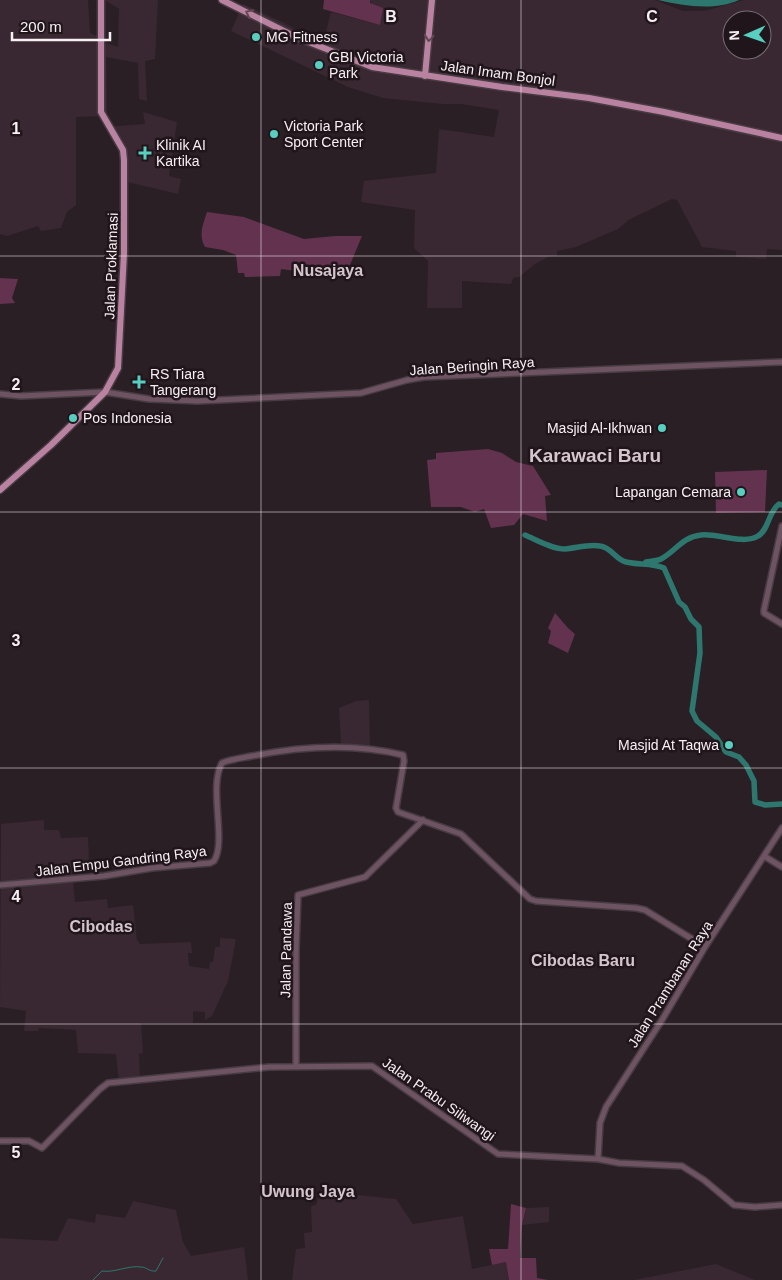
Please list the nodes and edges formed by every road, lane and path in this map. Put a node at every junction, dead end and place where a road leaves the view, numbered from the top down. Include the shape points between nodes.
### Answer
1 (101, 0) edge
2 (222, 0) edge
3 (432, 0) edge
4 (425, 76) junction
5 (782, 138) edge
6 (782, 362) edge
7 (105, 392) junction
8 (0, 394) edge
9 (0, 490) edge
10 (782, 526) edge
11 (782, 624) edge
12 (423, 820) junction
13 (782, 828) edge
14 (764, 856) junction
15 (782, 867) edge
16 (0, 885) edge
17 (705, 948) junction
18 (296, 1066) junction
19 (0, 1141) edge
20 (598, 1160) junction
21 (782, 1206) edge

1 - 7 main road, Jalan Proklamasi via 101,112 124,153 125,199 119,365
4 -> 2 main road, Jalan Imam Bonjol via 372,67 296,37
3 -> 4 main road
4 - 5 main road, Jalan Imam Bonjol via 589,98
6 - 7 street, Jalan Beringin Raya via 424,377 361,393 304,397 186,401
7 - 8 street, Jalan Beringin Raya
7 - 9 main road, Jalan Proklamasi
10 - 11 street via 764,610
12 - 16 street, Jalan Empu Gandring Raya via 398,812 396,808 403,755 350,746 267,753 220,765 218,851 214,861 104,876
12 - 17 street, Jalan Empu Gandring Raya via 461,834 530,899 645,910
12 - 18 street, Jalan Pandawa via 365,877 298,895
13 - 14 street, Jalan Prambanan Raya
14 - 15 street
14 - 17 street, Jalan Prambanan Raya
17 - 20 street, Jalan Prambanan Raya via 606,1107 600,1123
18 - 19 street, Jalan Prabu Siliwangi via 108,1083 42,1148 29,1141
18 - 20 street, Jalan Prabu Siliwangi via 375,1067 498,1154
20 - 21 street, Jalan Prabu Siliwangi via 619,1164 684,1166 734,1205

